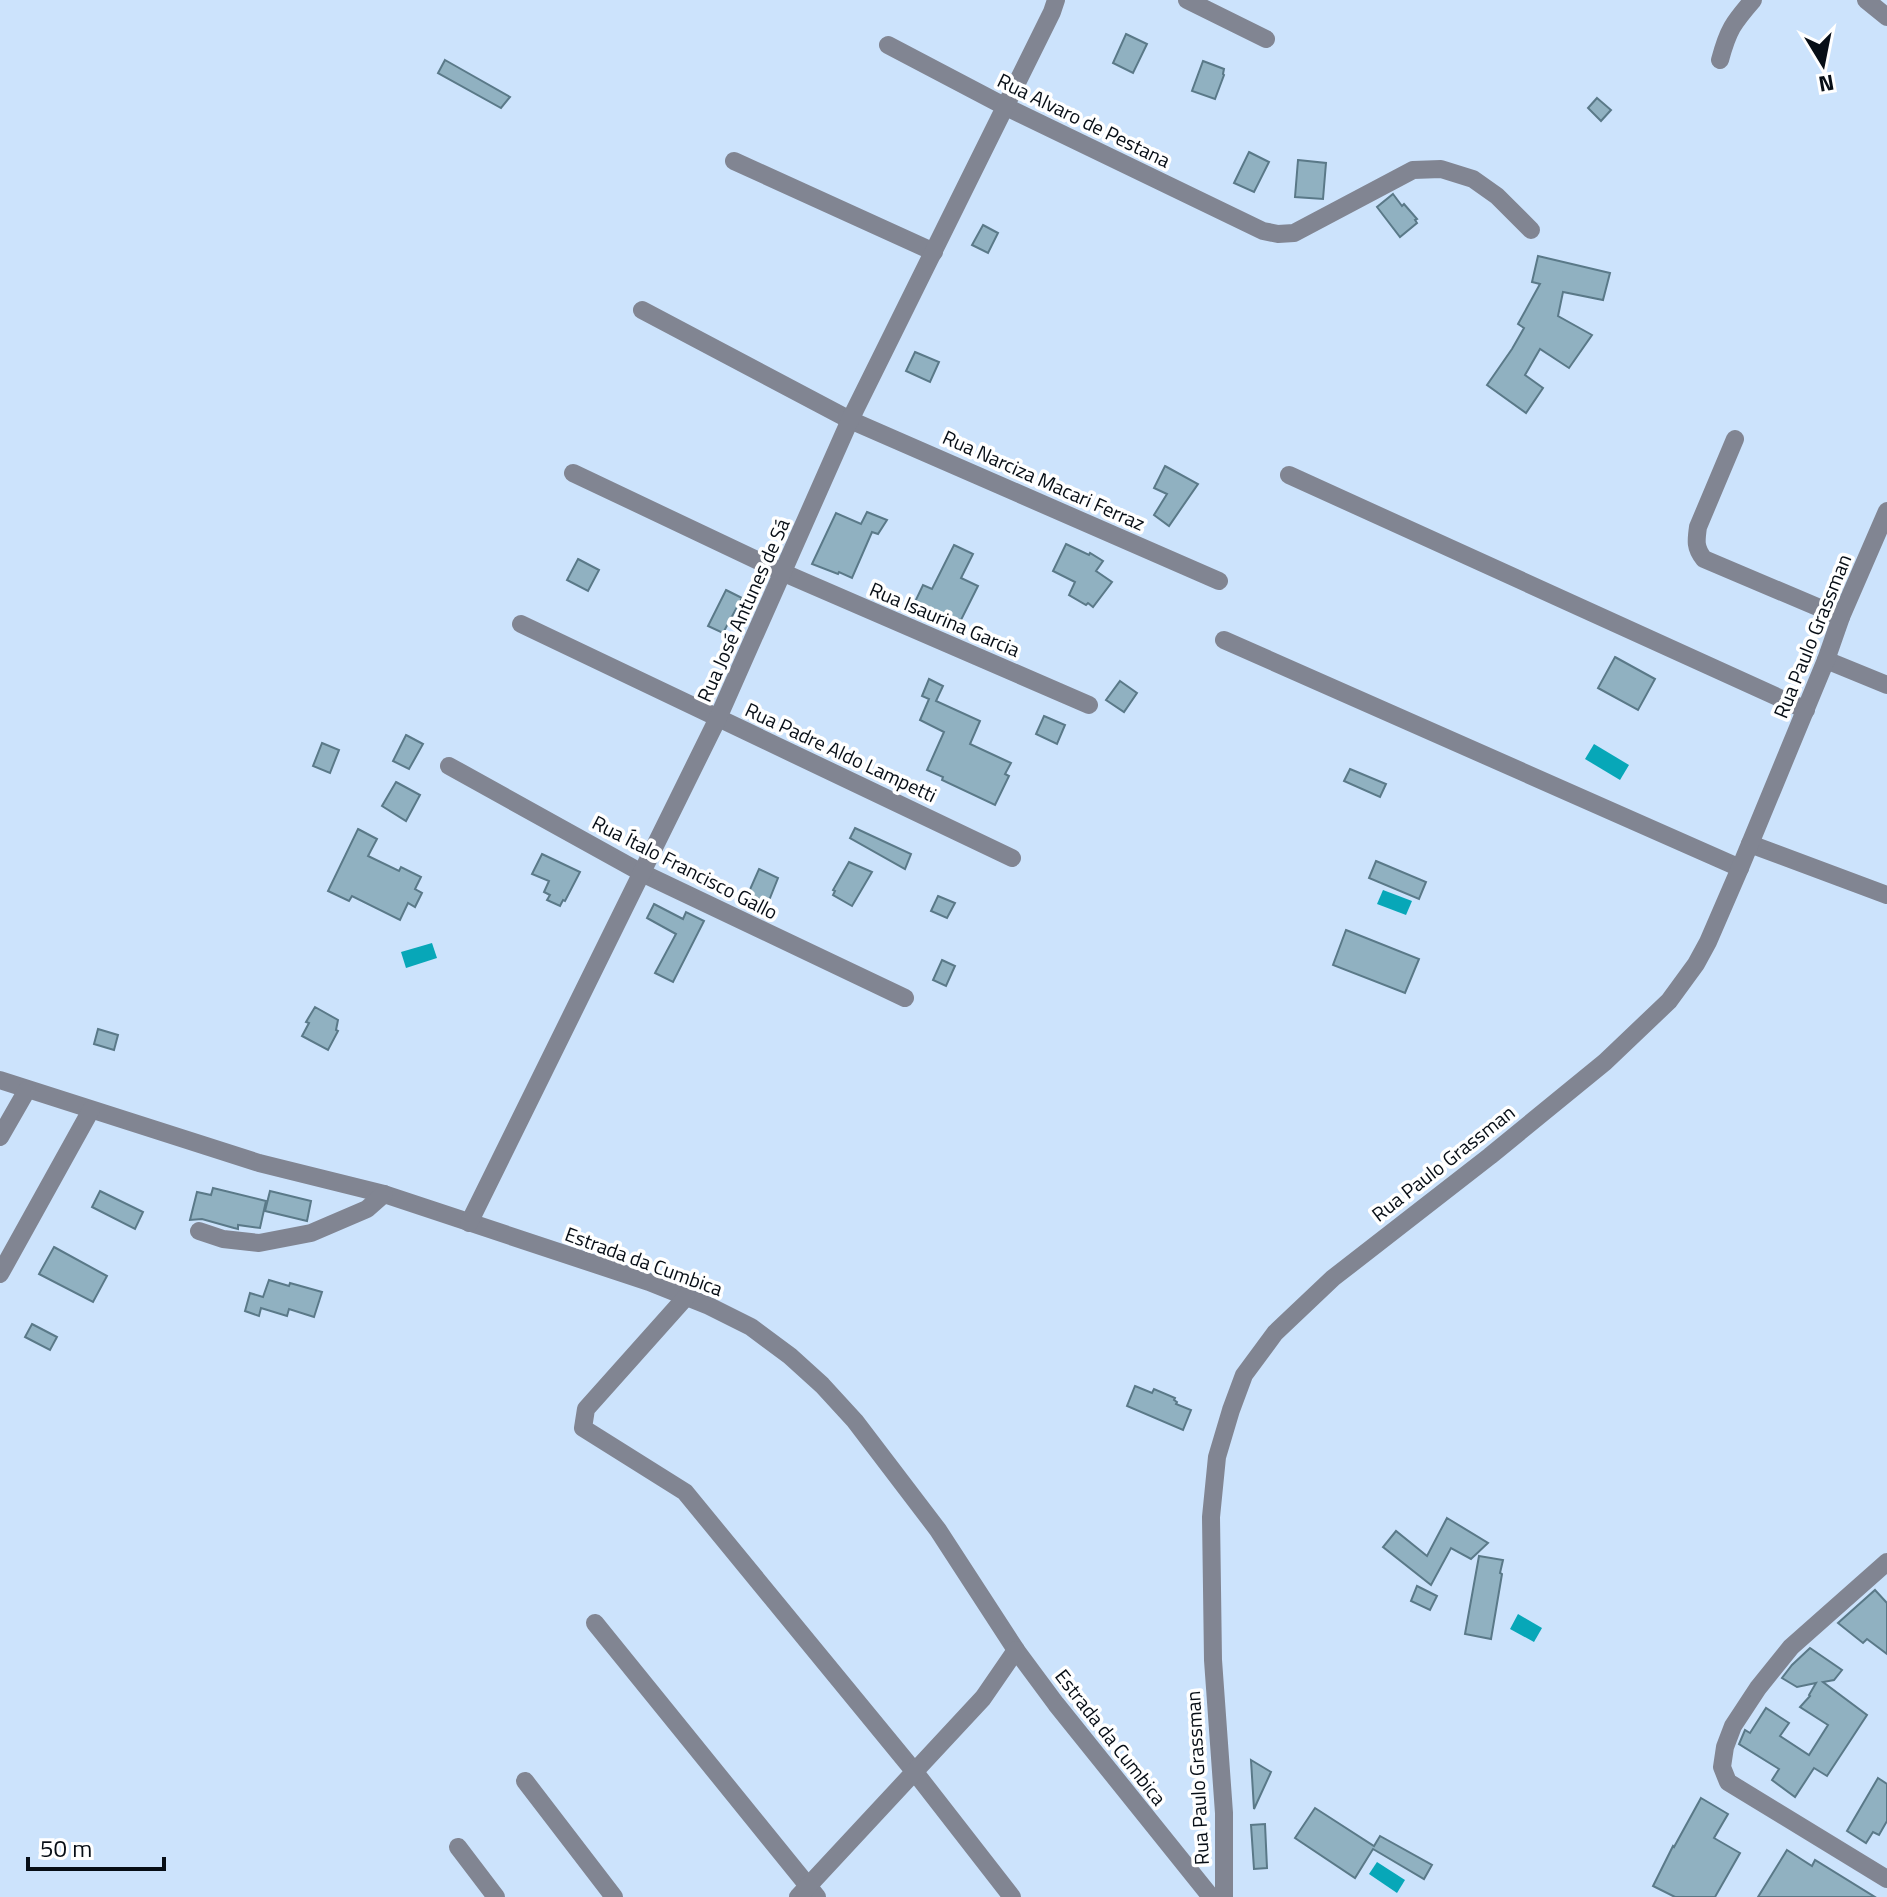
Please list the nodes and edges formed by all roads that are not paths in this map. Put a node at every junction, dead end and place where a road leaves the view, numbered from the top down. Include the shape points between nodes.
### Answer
1 (1187, 0) edge
2 (1753, 0) edge
3 (1866, 0) edge
4 (1057, 4) edge
5 (1887, 17) edge
6 (1266, 39) dead end
7 (888, 45) dead end
8 (1720, 60) dead end
9 (1006, 107) junction
10 (734, 161) dead end
11 (1531, 230) dead end
12 (934, 252) junction
13 (642, 310) dead end
14 (850, 420) junction
15 (1735, 439) dead end
16 (573, 473) dead end
17 (1289, 475) dead end
18 (1886, 518) edge
19 (784, 573) junction
20 (1219, 581) dead end
21 (1841, 617) junction
22 (521, 624) dead end
23 (1224, 640) dead end
24 (1826, 660) junction
25 (1887, 685) edge
26 (1089, 705) dead end
27 (1806, 710) junction
28 (718, 718) junction
29 (449, 766) dead end
30 (1750, 844) junction
31 (1012, 858) dead end
32 (1740, 868) junction
33 (642, 873) junction
34 (1887, 895) edge
35 (905, 998) dead end
36 (0, 1080) edge
37 (27, 1090) junction
38 (91, 1110) junction
39 (0, 1137) edge
40 (384, 1194) junction
41 (469, 1223) junction
42 (199, 1231) dead end
43 (0, 1274) edge
44 (686, 1297) junction
45 (1887, 1562) edge
46 (595, 1623) dead end
47 (1016, 1650) junction
48 (914, 1771) junction
49 (525, 1781) dead end
50 (458, 1847) dead end
51 (1887, 1879) edge
52 (808, 1893) edge
53 (496, 1897) edge
54 (614, 1897) edge
55 (1012, 1897) edge
56 (1211, 1897) edge
57 (1224, 1897) edge

1 - 6 street
2 - 8 street via 1733,22
3 - 5 street
4 - 9 street, Rua José Antunes de Sá
7 - 9 street, Rua Alvaro de Pestana
9 - 11 street, Rua Alvaro de Pestana via 1263,231 1294,233 1413,170 1441,169 1473,179
9 - 12 street, Rua José Antunes de Sá
10 - 12 street
12 - 14 street, Rua José Antunes de Sá
13 - 14 street, Rua Narciza Macari Ferraz
14 - 19 street, Rua José Antunes de Sá
14 - 20 street, Rua Narciza Macari Ferraz
15 - 21 street via 1698,527 1697,550 1704,559
16 - 19 street, Rua Isaurina Garcia
17 - 27 street
18 - 21 street, Rua Paulo Grassman
19 - 26 street, Rua Isaurina Garcia
19 - 28 street, Rua José Antunes de Sá
21 - 24 street, Rua Paulo Grassman
22 - 28 street, Rua Padre Aldo Lampetti
23 - 32 street
24 - 25 street
24 - 27 street, Rua Paulo Grassman
27 - 30 street, Rua Paulo Grassman
28 - 31 street, Rua Padre Aldo Lampetti
28 - 33 street, Rua José Antunes de Sá
29 - 33 street, Rua Ítalo Francisco Gallo
30 - 32 street, Rua Paulo Grassman
30 - 34 street
32 - 57 street, Rua Paulo Grassman via 1696,964 1669,1001 1593,1072 1333,1278 1275,1333 1244,1375 1217,1457 1211,1517
33 - 35 street, Rua Ítalo Francisco Gallo
33 - 41 street, Rua José Antunes de Sá
36 - 37 street, Estrada da Cumbica
37 - 38 street, Estrada da Cumbica
37 - 39 street
38 - 40 street, Estrada da Cumbica via 259,1163
38 - 43 street
40 - 41 street, Estrada da Cumbica
40 - 42 street via 367,1209 311,1233 259,1243
41 - 44 street, Estrada da Cumbica
44 - 47 street, Estrada da Cumbica via 751,1327 822,1385 938,1530
44 - 48 street via 586,1409 583,1428 685,1492
45 - 51 street via 1791,1647 1733,1726 1722,1767 1728,1782
46 - 52 street
47 - 48 street via 983,1698
47 - 56 street, Estrada da Cumbica
48 - 52 street
48 - 55 street
49 - 54 street
50 - 53 street

